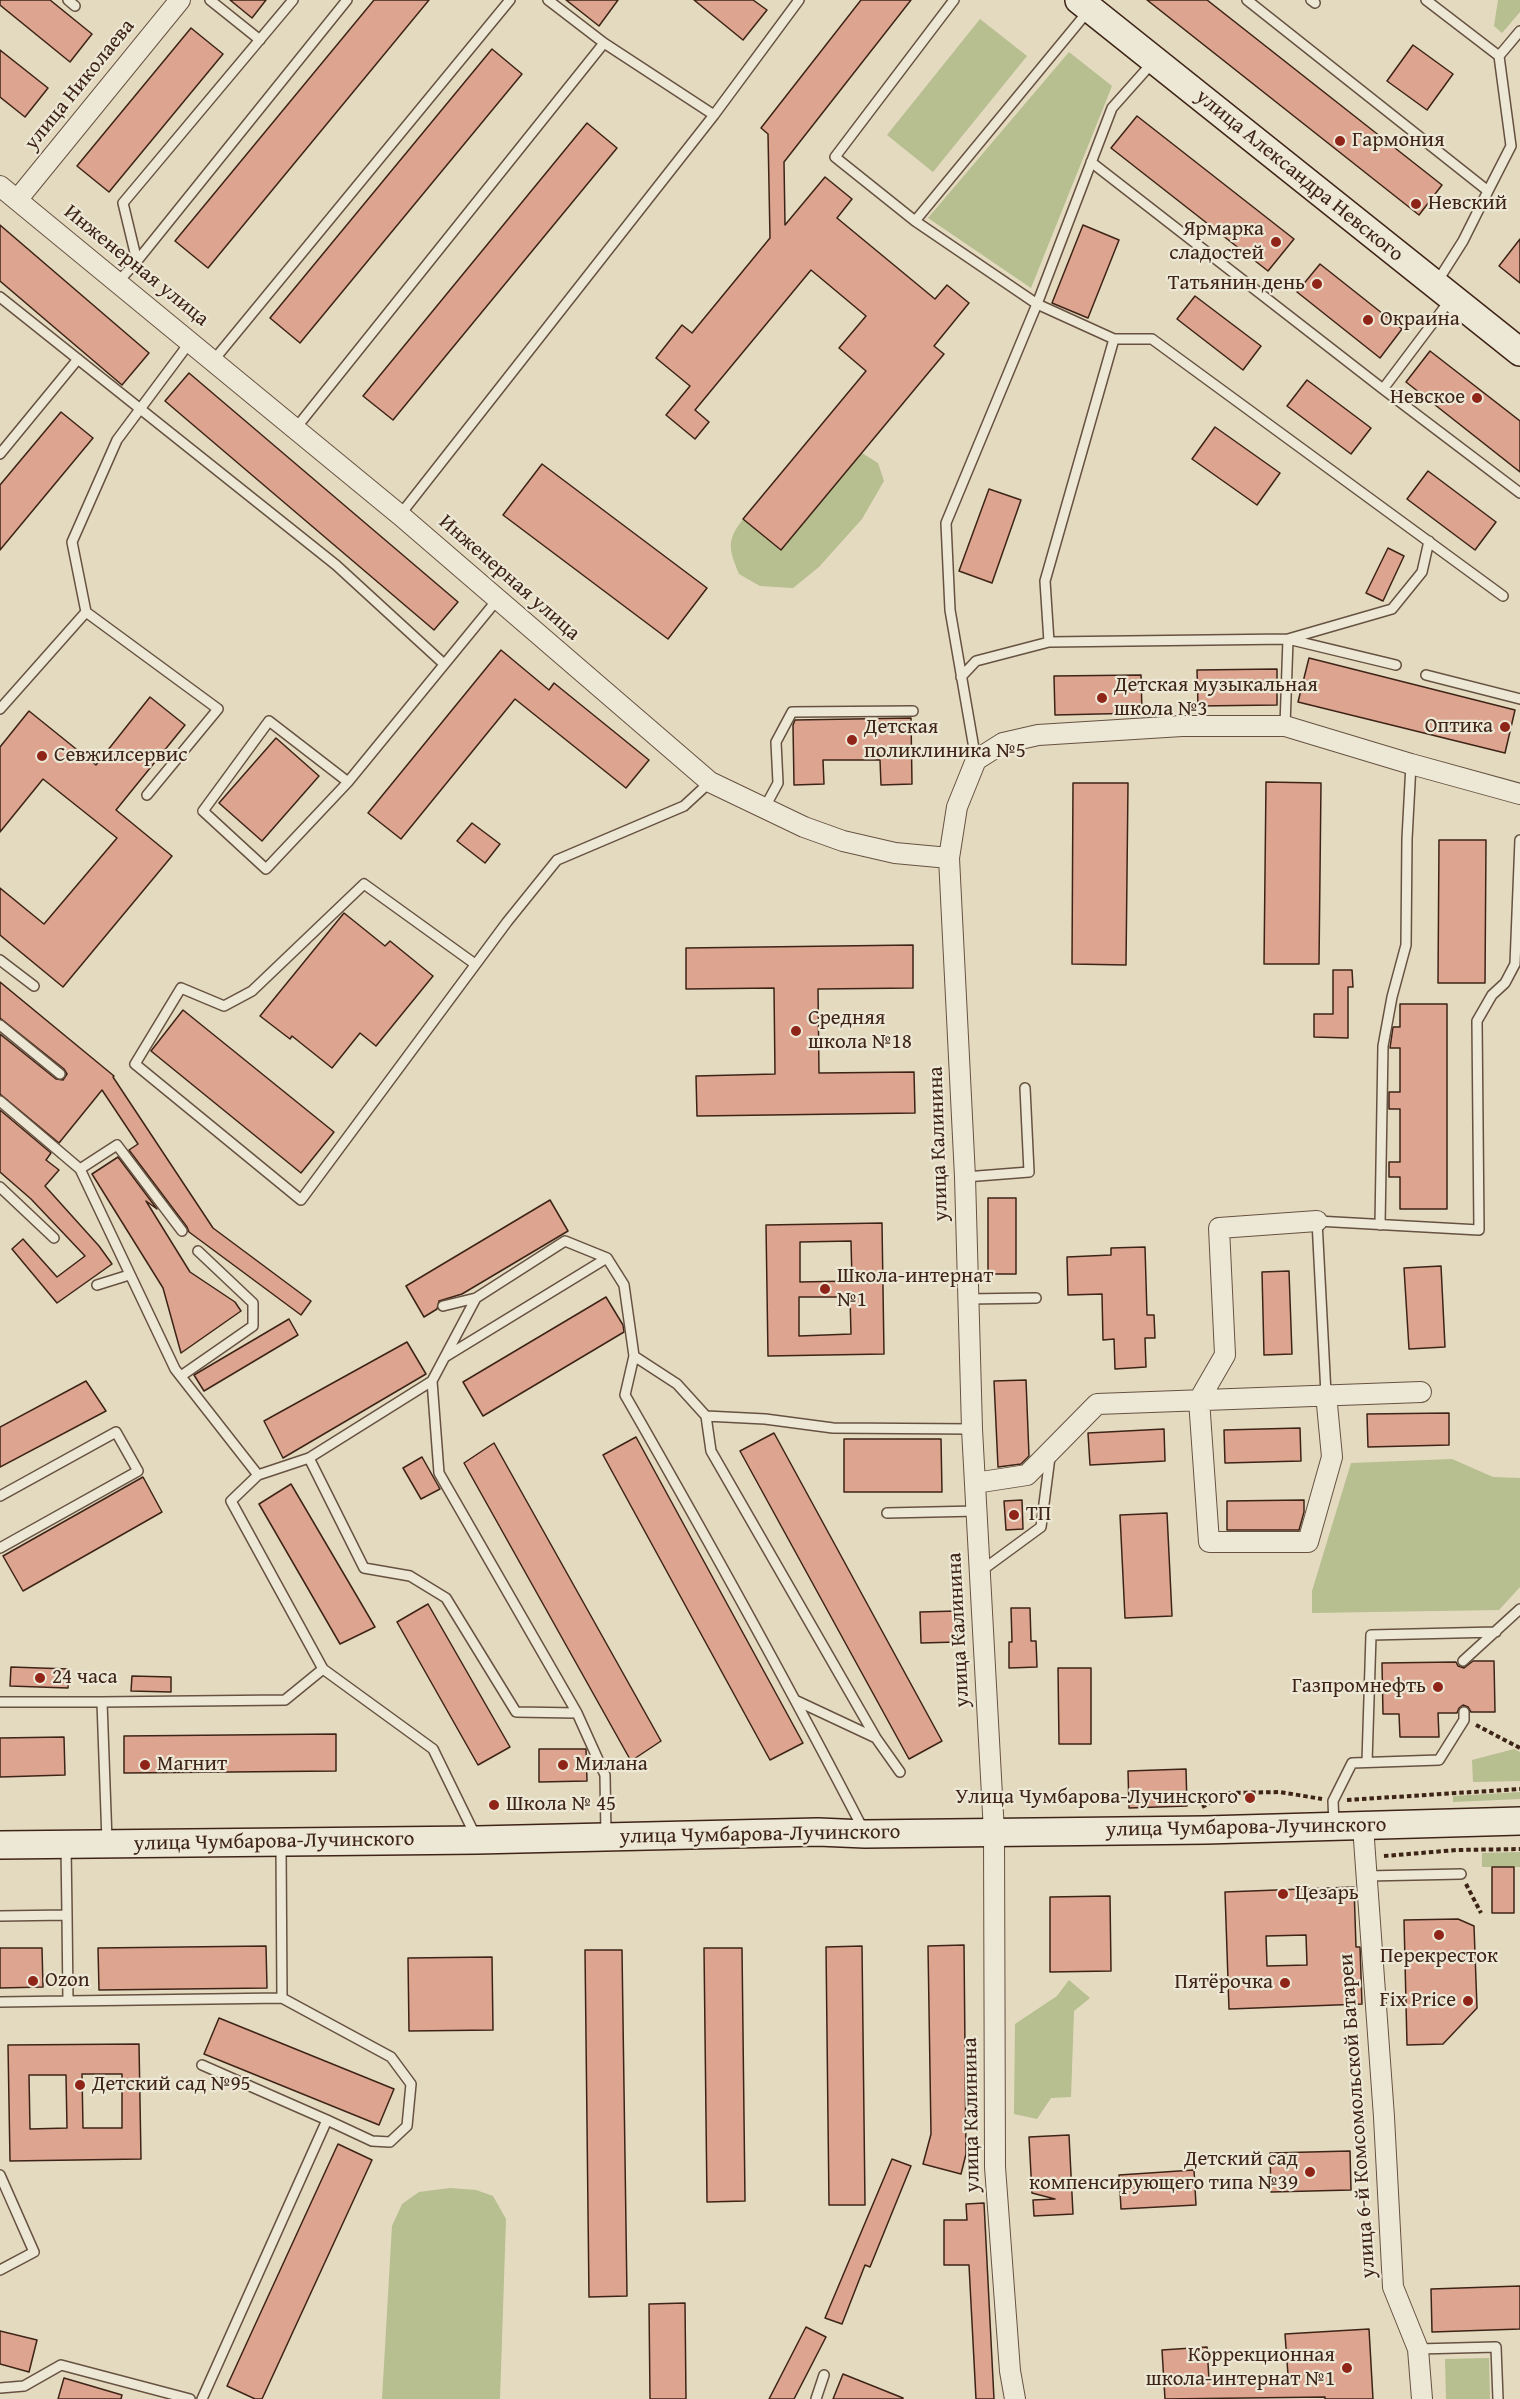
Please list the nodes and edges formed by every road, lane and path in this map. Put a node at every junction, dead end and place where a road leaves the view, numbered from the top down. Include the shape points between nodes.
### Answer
1 (180, 0) edge
2 (210, 0) edge
3 (293, 0) edge
4 (347, 0) edge
5 (510, 0) edge
6 (548, 0) edge
7 (799, 0) edge
8 (954, 0) edge
9 (1247, 0) edge
10 (1426, 0) edge
11 (1084, 4) edge
12 (1520, 31) edge
13 (260, 40) junction
14 (604, 44) junction
15 (1499, 56) junction
16 (1154, 60) junction
17 (714, 115) junction
18 (1515, 145) edge
19 (1091, 162) junction
20 (0, 186) edge
21 (1488, 191) junction
22 (17, 200) junction
23 (915, 221) junction
24 (137, 261) junction
25 (118, 282) junction
26 (1444, 291) junction
27 (0, 297) edge
28 (1037, 304) junction
29 (1114, 339) junction
30 (190, 342) junction
31 (1520, 352) edge
32 (78, 359) junction
33 (213, 361) junction
34 (1383, 389) junction
35 (140, 408) junction
36 (296, 429) junction
37 (0, 454) edge
38 (1520, 493) edge
39 (400, 515) junction
40 (1429, 541) junction
41 (1503, 596) dead end
42 (497, 600) junction
43 (86, 612) junction
44 (1288, 639) junction
45 (1049, 642) junction
46 (444, 664) junction
47 (1395, 665) dead end
48 (1426, 675) dead end
49 (962, 677) junction
50 (1520, 699) edge
51 (0, 709) edge
52 (913, 711) dead end
53 (1285, 726) junction
54 (976, 760) junction
55 (1412, 764) junction
56 (348, 782) junction
57 (710, 782) junction
58 (1520, 794) edge
59 (147, 795) dead end
60 (765, 807) junction
61 (1520, 840) edge
62 (949, 858) junction
63 (0, 960) edge
64 (475, 964) junction
65 (34, 986) dead end
66 (0, 1025) edge
67 (60, 1074) dead end
68 (1025, 1088) dead end
69 (0, 1101) edge
70 (80, 1169) junction
71 (965, 1177) junction
72 (0, 1187) edge
73 (1317, 1221) junction
74 (1380, 1225) junction
75 (182, 1231) dead end
76 (54, 1238) dead end
77 (198, 1251) dead end
78 (607, 1258) junction
79 (129, 1275) junction
80 (97, 1285) dead end
81 (476, 1298) junction
82 (1036, 1298) dead end
83 (967, 1299) junction
84 (442, 1306) dead end
85 (634, 1356) junction
86 (444, 1358) junction
87 (181, 1376) junction
88 (432, 1381) junction
89 (1421, 1392) dead end
90 (1326, 1394) junction
91 (1199, 1400) junction
92 (706, 1416) junction
93 (972, 1429) junction
94 (1051, 1451) junction
95 (309, 1458) junction
96 (258, 1475) junction
97 (975, 1483) junction
98 (0, 1496) edge
99 (977, 1511) junction
100 (887, 1513) dead end
101 (0, 1548) edge
102 (980, 1573) junction
103 (1520, 1609) edge
104 (1496, 1632) junction
105 (1463, 1661) dead end
106 (323, 1669) junction
107 (796, 1701) junction
108 (0, 1702) edge
109 (102, 1702) junction
110 (577, 1713) junction
111 (1464, 1716) joint
112 (876, 1738) junction
113 (1520, 1748) edge
114 (1367, 1762) junction
115 (900, 1772) dead end
116 (1520, 1789) edge
117 (1198, 1809) dead end
118 (1333, 1814) junction
119 (1520, 1821) edge
120 (1363, 1826) junction
121 (994, 1832) junction
122 (865, 1834) junction
123 (606, 1838) junction
124 (477, 1840) junction
125 (281, 1842) junction
126 (107, 1844) junction
127 (0, 1845) edge
128 (66, 1845) junction
129 (1520, 1849) edge
130 (1366, 1867) junction
131 (1461, 1874) joint
132 (1481, 1913) dead end
133 (67, 1915) junction
134 (0, 1916) edge
135 (282, 1998) junction
136 (68, 2001) junction
137 (0, 2002) edge
138 (202, 2066) dead end
139 (327, 2120) junction
140 (0, 2175) edge
141 (0, 2270) edge
142 (1418, 2349) junction
143 (824, 2375) dead end
144 (0, 2388) edge
145 (190, 2399) edge
146 (202, 2399) edge
147 (816, 2399) edge
148 (1014, 2399) edge
149 (1422, 2399) edge
150 (1498, 2399) edge

1 - 22 street, улица Николаева
2 - 13 lane
3 - 13 lane
4 - 24 lane
5 - 33 lane
6 - 14 lane
7 - 17 lane
8 - 23 lane via 835,157
9 - 21 lane
10 - 15 lane
11 - 16 street, улица Александра Невского
11 - 23 lane
12 - 15 lane
13 - 24 lane via 123,202
14 - 17 lane
14 - 36 lane
15 - 18 lane
16 - 19 lane via 1112,108
16 - 26 street, улица Александра Невского
17 - 39 lane
18 - 21 lane
19 - 28 lane
19 - 34 lane
20 - 22 street, Инженерная улица
21 - 26 lane
22 - 25 street, Инженерная улица
23 - 28 lane
24 - 25 lane
25 - 30 street, Инженерная улица
26 - 31 street, улица Александра Невского
26 - 34 lane
27 - 32 lane
28 - 29 lane
28 - 49 lane via 946,523 950,610
29 - 40 lane via 1152,339
29 - 45 lane via 1045,581
30 - 33 street, Инженерная улица
30 - 35 lane
32 - 35 lane
32 - 37 lane
33 - 36 street, Инженерная улица
34 - 38 lane
35 - 43 lane via 117,440 72,542
35 - 46 lane via 336,565
36 - 39 street, Инженерная улица
39 - 42 street, Инженерная улица
40 - 41 lane
40 - 44 lane via 1422,572 1392,609
42 - 46 lane
42 - 57 street, Инженерная улица
43 - 51 lane
43 - 59 lane via 218,709
44 - 45 lane
44 - 47 lane
44 - 53 lane
45 - 49 lane via 976,661
46 - 56 lane
48 - 50 lane
49 - 54 lane
52 - 60 lane via 792,712 776,742 778,783
53 - 54 street via 1182,726 1038,735 1004,743
53 - 55 street
54 - 62 street via 957,807
55 - 58 street
55 - 74 lane via 1406,945 1383,1046
56 - 56 lane via 269,721 203,811 266,869
57 - 60 street, Инженерная улица
57 - 64 lane via 684,806 556,860
60 - 62 street, Инженерная улица via 843,841 895,853
61 - 74 lane via 1515,964 1477,1021 1479,1230
62 - 71 street, улица Калинина
63 - 65 lane
64 - 64 lane via 363,884 252,991 224,1006 181,988 135,1064 301,1200
66 - 67 lane
68 - 71 lane via 1029,1172
69 - 70 lane
70 - 75 lane via 117,1145
70 - 79 lane
71 - 83 street, улица Калинина
72 - 76 lane
73 - 74 lane
73 - 90 lane
73 - 91 street via 1219,1228 1225,1355
77 - 87 lane via 253,1303 253,1326
78 - 81 lane via 565,1240
78 - 85 lane via 624,1286
78 - 86 lane
79 - 80 lane
79 - 87 lane
81 - 84 lane
81 - 86 lane
82 - 83 lane
83 - 93 street, улица Калинина
85 - 92 lane via 677,1384
85 - 107 lane via 625,1395
86 - 88 lane
87 - 96 lane
88 - 95 lane
88 - 110 lane via 438,1473
89 - 90 street
90 - 91 street
90 - 91 street via 1332,1457 1308,1542 1209,1542
91 - 94 street via 1097,1404
92 - 93 lane via 833,1428
92 - 112 lane via 711,1451
93 - 97 street, улица Калинина
94 - 97 street via 1027,1475
94 - 102 lane via 1041,1527
95 - 96 lane
95 - 110 lane via 364,1568 410,1576 446,1598 516,1712
96 - 106 lane via 231,1501
97 - 99 street, улица Калинина
98 - 101 lane via 116,1432 138,1471
99 - 100 lane
99 - 102 street, улица Калинина
102 - 121 street, улица Калинина
103 - 104 lane
104 - 105 lane
104 - 114 lane via 1371,1635
106 - 109 lane via 285,1700
106 - 124 lane via 433,1749
107 - 112 lane
107 - 122 lane
108 - 109 lane
109 - 126 lane
110 - 123 lane via 605,1775
111 - 113 path
111 - 114 lane via 1439,1760
112 - 115 lane
114 - 118 lane via 1352,1763
116 - 118 path
117 - 118 path via 1229,1793 1280,1792
118 - 120 street, улица Чумбарова-Лучинского
118 - 121 street, улица Чумбарова-Лучинского
119 - 120 street, улица Чумбарова-Лучинского
120 - 130 street, улица 6-й Комсомольской Батареи
121 - 122 street, улица Чумбарова-Лучинского
121 - 148 street, улица Калинина via 995,2167
122 - 123 street, улица Чумбарова-Лучинского
123 - 124 street, улица Чумбарова-Лучинского
124 - 125 street, улица Чумбарова-Лучинского
125 - 126 street, улица Чумбарова-Лучинского
125 - 135 lane
126 - 128 street, улица Чумбарова-Лучинского
127 - 128 street, улица Чумбарова-Лучинского
128 - 133 lane
129 - 130 path via 1457,1850
130 - 131 lane
130 - 142 street, улица 6-й Комсомольской Батареи via 1393,2287
131 - 132 path
133 - 134 lane
133 - 136 lane
135 - 136 lane
135 - 139 lane via 392,2057 411,2084 407,2126 390,2142 372,2141
136 - 137 lane
138 - 139 lane
139 - 146 lane
140 - 141 lane via 34,2252
142 - 149 street, улица 6-й Комсомольской Батареи
142 - 150 lane via 1497,2347
143 - 147 lane
144 - 145 lane via 24,2386 61,2364

